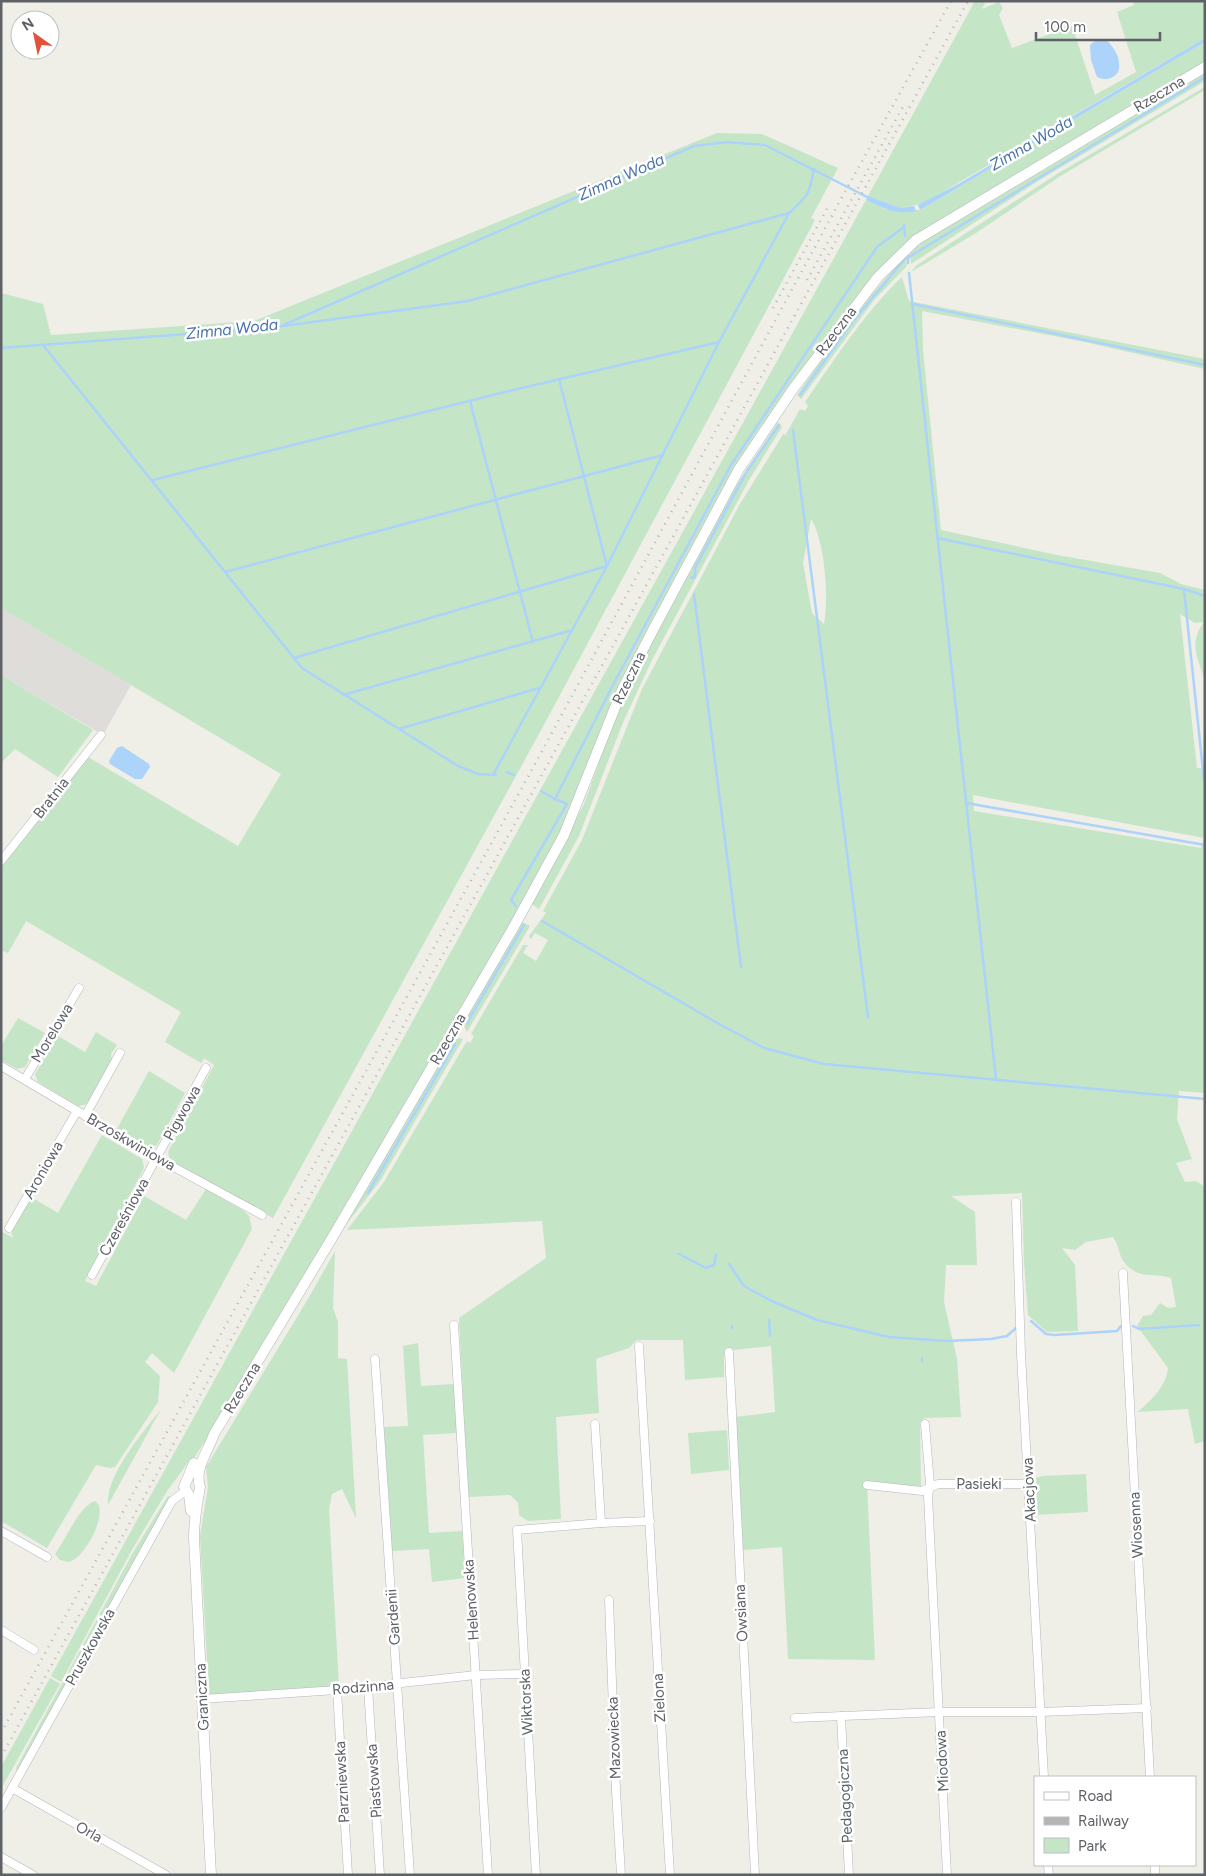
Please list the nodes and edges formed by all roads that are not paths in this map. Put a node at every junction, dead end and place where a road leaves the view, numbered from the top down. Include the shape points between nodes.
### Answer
1 (1205, 67) edge
2 (101, 735) dead end
3 (1, 861) edge
4 (79, 988) dead end
5 (120, 1053) dead end
6 (206, 1068) dead end
7 (2, 1069) edge
8 (25, 1079) junction
9 (77, 1111) junction
10 (84, 1116) junction
11 (157, 1158) junction
12 (1016, 1202) dead end
13 (262, 1215) dead end
14 (8, 1228) dead end
15 (1123, 1273) dead end
16 (92, 1275) dead end
17 (454, 1325) dead end
18 (639, 1346) dead end
19 (728, 1352) dead end
20 (375, 1359) dead end
21 (596, 1424) dead end
22 (925, 1424) dead end
23 (192, 1481) junction
24 (1029, 1484) junction
25 (867, 1485) dead end
26 (930, 1488) junction
27 (190, 1493) junction
28 (650, 1521) junction
29 (601, 1523) junction
30 (1, 1531) edge
31 (47, 1557) dead end
32 (609, 1600) dead end
33 (1, 1630) edge
34 (34, 1650) dead end
35 (524, 1674) junction
36 (476, 1675) junction
37 (398, 1684) junction
38 (368, 1687) junction
39 (337, 1690) junction
40 (202, 1699) junction
41 (1147, 1708) junction
42 (939, 1712) junction
43 (1041, 1712) junction
44 (841, 1716) junction
45 (795, 1718) dead end
46 (1044, 1776) edge
47 (1150, 1776) edge
48 (12, 1788) junction
49 (1, 1808) edge
50 (1, 1857) edge
51 (33, 1875) edge
52 (166, 1875) edge
53 (211, 1875) edge
54 (348, 1875) edge
55 (380, 1875) edge
56 (410, 1875) edge
57 (488, 1875) edge
58 (536, 1875) edge
59 (622, 1875) edge
60 (670, 1875) edge
61 (755, 1875) edge
62 (849, 1875) edge
63 (947, 1875) edge

1 - 23 street, Rzeczna via 916,240 878,277 799,382 739,470 644,647 619,697 555,852 335,1233 214,1434 198,1454
2 - 3 street, Bratnia
4 - 8 street, Morelowa
5 - 10 street
6 - 11 street, Pigwowa
7 - 8 street, Brzoskwiniowa
8 - 9 street, Brzoskwiniowa
9 - 10 street, Brzoskwiniowa
9 - 14 street, Aroniowa
10 - 11 street, Brzoskwiniowa
11 - 13 street, Brzoskwiniowa
11 - 16 street, Czereśniowa
12 - 24 street, Akacjowa
15 - 41 street, Wiosenna
17 - 36 street, Helenowska
18 - 28 street, Zielona
19 - 61 street, Owsiana
20 - 37 street, Gardenii
21 - 29 street
22 - 26 street, Miodowa
23 - 27 street, Rzeczna via 184,1484
23 - 27 street, Graniczna via 200,1487
24 - 26 street, Pasieki via 940,1484
24 - 43 street, Akacjowa
25 - 26 street, Pasieki via 922,1491
26 - 42 street, Miodowa
27 - 40 street, Graniczna
27 - 48 street, Pruszkowska via 172,1501
28 - 29 street
28 - 60 street, Zielona
29 - 35 street, Wiktorska via 517,1530
30 - 31 street
32 - 59 street, Mazowiecka
33 - 34 street
35 - 36 street, Rodzinna
35 - 58 street, Wiktorska
36 - 37 street, Rodzinna
36 - 57 street, Helenowska
37 - 38 street, Rodzinna
37 - 56 street, Gardenii
38 - 39 street, Rodzinna
38 - 55 street, Piastowska
39 - 40 street, Rodzinna
39 - 54 street, Parzniewska
40 - 53 street, Graniczna
41 - 43 street
41 - 47 street, Wiosenna
42 - 43 street
42 - 44 street
42 - 63 street, Miodowa
43 - 46 street, Akacjowa
44 - 45 street
44 - 62 street, Pedagogiczna
48 - 49 street, Pruszkowska
48 - 52 street, Orla
50 - 51 street

